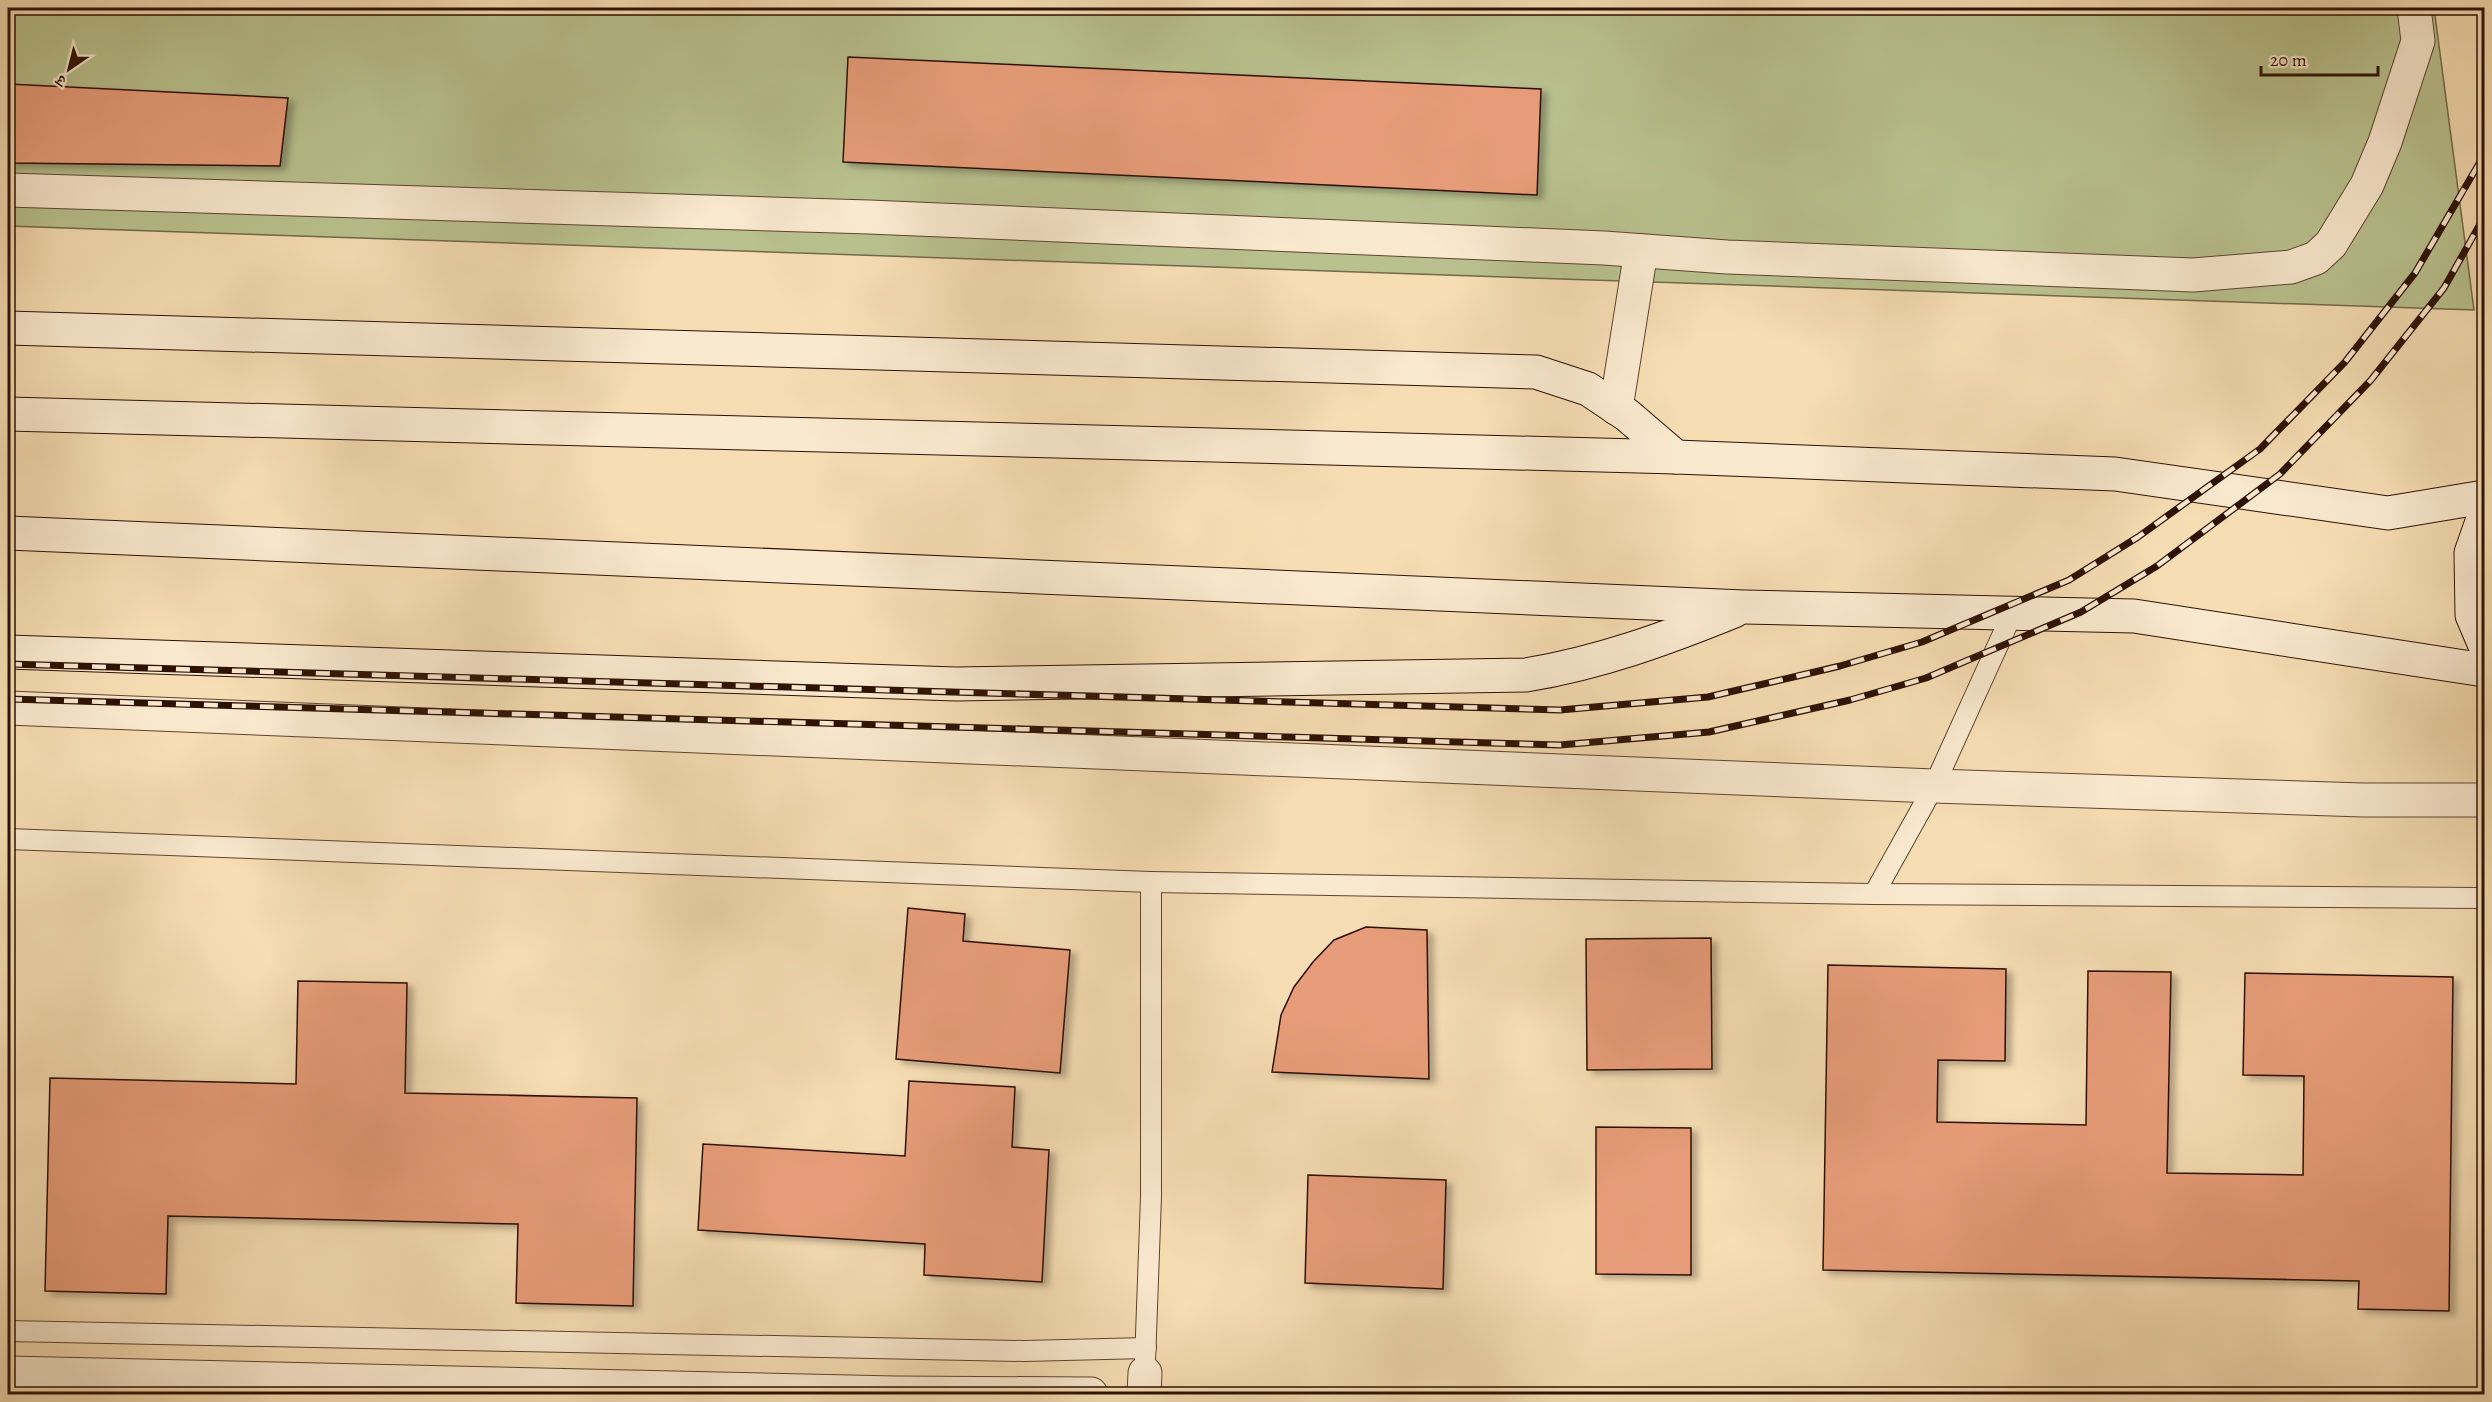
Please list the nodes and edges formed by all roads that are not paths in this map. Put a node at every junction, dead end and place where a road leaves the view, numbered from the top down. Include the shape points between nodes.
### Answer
1 (2414, 8) edge
2 (8, 189) edge
3 (1641, 250) junction
4 (8, 328) edge
5 (1616, 408) junction
6 (8, 414) edge
7 (1676, 457) junction
8 (2484, 497) edge
9 (2484, 516) edge
10 (8, 533) edge
11 (1743, 607) junction
12 (2012, 614) junction
13 (2484, 643) edge
14 (8, 652) edge
15 (2484, 670) edge
16 (8, 708) edge
17 (1934, 786) junction
18 (2484, 800) edge
19 (8, 839) edge
20 (1151, 882) junction
21 (1874, 894) junction
22 (2484, 898) edge
23 (8, 1331) edge
24 (1145, 1372) edge
25 (8, 1373) edge
26 (146, 1386) edge
27 (895, 1394) edge
28 (1091, 1395) edge

1 - 3 street via 2418,41 2414,57 2367,185 2331,244 2316,258 2291,267 2193,275 1727,257
2 - 3 street via 869,217
3 - 5 street
4 - 5 street via 1536,372 1588,389
5 - 7 street
6 - 7 street
7 - 8 street via 2115,474 2388,513
9 - 13 street via 2470,554 2472,615
10 - 11 street
11 - 12 street
11 - 14 street via 1651,645 1576,667 1526,675 956,684
12 - 15 street via 2134,615
12 - 17 lane
16 - 17 street
17 - 18 street via 2363,800
17 - 21 lane
19 - 20 lane
20 - 21 lane
20 - 24 lane via 1151,1197
21 - 22 lane
23 - 24 lane via 1012,1351
25 - 26 street
26 - 27 street
27 - 28 street

